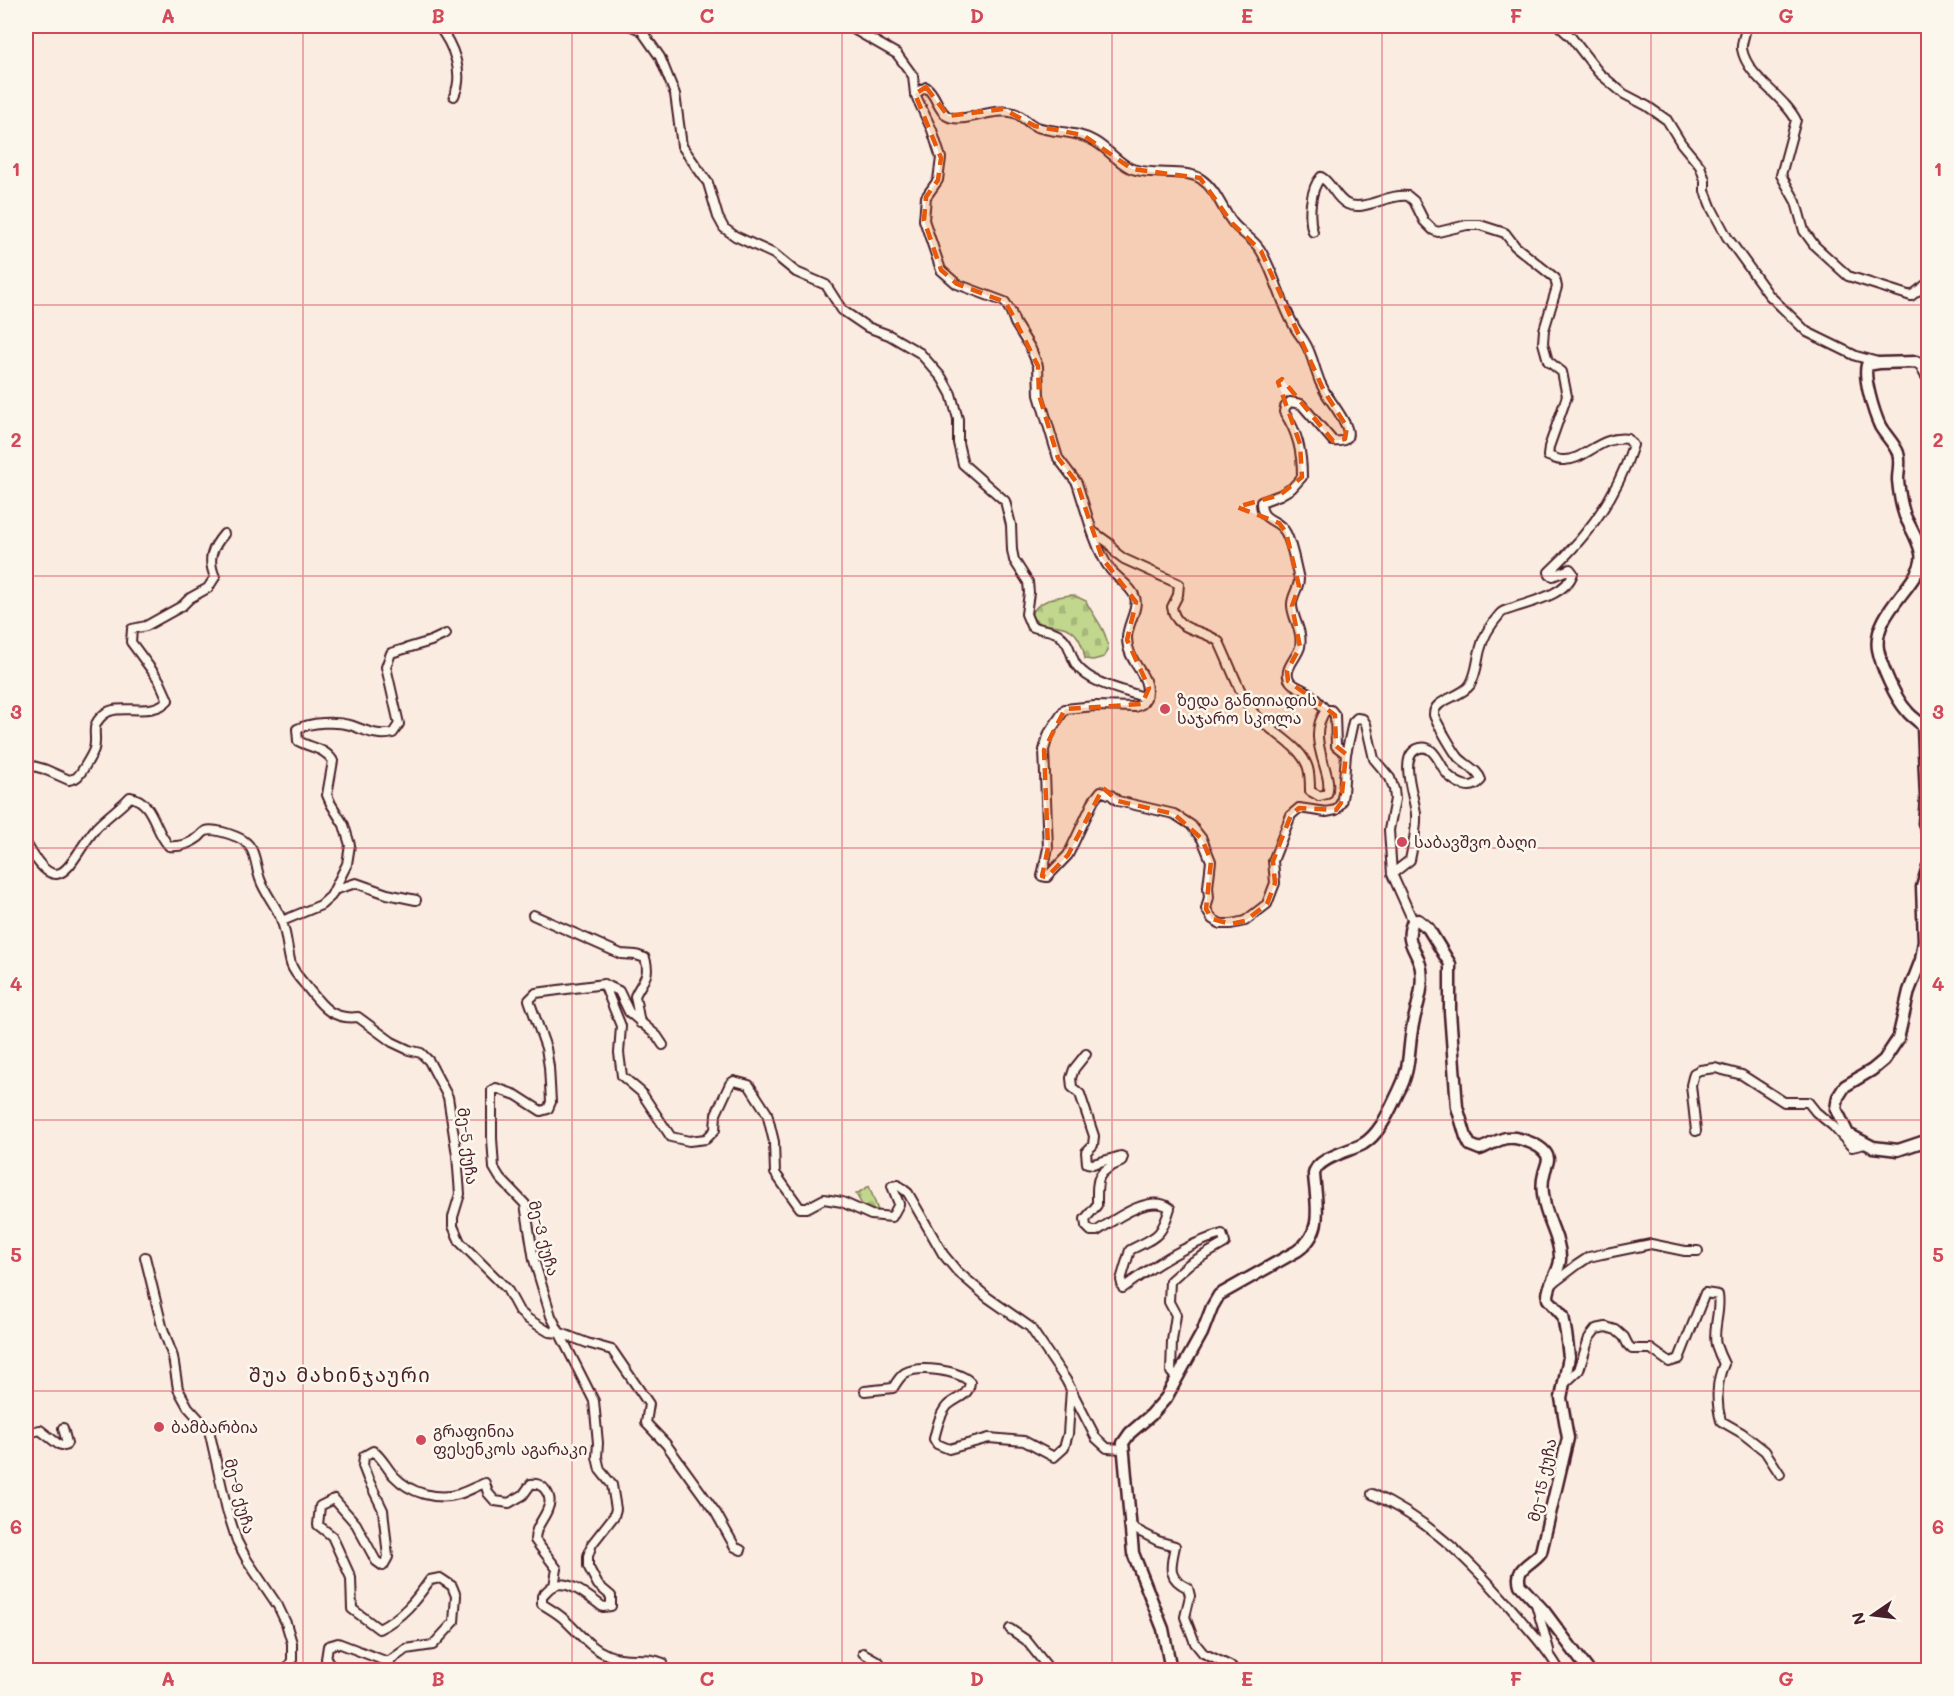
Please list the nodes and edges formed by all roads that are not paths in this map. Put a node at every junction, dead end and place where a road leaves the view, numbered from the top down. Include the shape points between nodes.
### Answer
1 (438, 26) edge
2 (631, 26) edge
3 (848, 26) edge
4 (1559, 26) edge
5 (1746, 26) edge
6 (915, 94) junction
7 (454, 96) dead end
8 (1313, 232) dead end
9 (1929, 283) edge
10 (1879, 363) junction
11 (1929, 377) edge
12 (1092, 531) junction
13 (224, 534) dead end
14 (446, 634) dead end
15 (1146, 698) junction
16 (1326, 710) junction
17 (1346, 754) junction
18 (26, 764) edge
19 (1929, 834) edge
20 (26, 843) edge
21 (1929, 866) edge
22 (1392, 874) junction
23 (333, 890) junction
24 (416, 900) dead end
25 (533, 915) dead end
26 (282, 921) junction
27 (1413, 921) junction
28 (604, 984) junction
29 (640, 1023) junction
30 (663, 1045) dead end
31 (1086, 1054) dead end
32 (1696, 1131) dead end
33 (1929, 1140) edge
34 (1865, 1144) junction
35 (1698, 1251) dead end
36 (145, 1257) dead end
37 (1548, 1287) junction
38 (561, 1333) junction
39 (1177, 1379) junction
40 (1563, 1385) junction
41 (1071, 1388) junction
42 (866, 1391) dead end
43 (63, 1428) dead end
44 (26, 1439) edge
45 (1123, 1449) junction
46 (1780, 1474) dead end
47 (1372, 1494) dead end
48 (1129, 1526) junction
49 (741, 1550) dead end
50 (554, 1586) junction
51 (1536, 1602) junction
52 (1010, 1629) dead end
53 (1549, 1652) junction
54 (863, 1653) dead end
55 (287, 1671) edge
56 (336, 1671) edge
57 (663, 1671) edge
58 (885, 1671) edge
59 (1050, 1671) edge
60 (1171, 1671) edge
61 (1232, 1671) edge
62 (1559, 1671) edge
63 (1588, 1671) edge

1 - 7 street via 455,59 460,84
2 - 15 street via 641,30 660,57 675,94 682,146 708,183 724,228 774,254 796,272 826,285 842,310 931,363 951,394 963,464 1005,501 1014,560 1028,582 1029,622 1069,644 1084,673
3 - 6 street via 897,54 913,76
4 - 10 street via 1599,73 1624,94 1667,120 1701,166 1705,191 1727,237 1769,295 1807,332
5 - 9 street via 1742,48 1748,64 1796,120 1781,175 1809,238 1848,276 1911,296
6 - 12 street via 941,158 938,180 926,197 924,220 941,270 957,284 1005,302 1011,312 1038,366 1039,395 1058,459 1077,483
6 - 16 street via 926,87 948,116 958,118 1003,110 1017,113 1035,126 1083,135 1132,169 1200,178 1219,198 1232,223 1261,251 1319,381 1348,434 1339,442 1333,441 1301,404 1290,402 1284,412 1300,444 1302,477 1292,488 1262,502 1261,511 1286,532 1299,579 1292,606 1300,646 1287,671 1288,678
8 - 22 street via 1309,220 1315,186 1321,177 1350,205 1407,196 1424,221 1438,232 1480,225 1505,233 1555,278 1557,288 1543,343 1548,362 1562,372 1567,396 1548,456 1561,460 1575,458 1602,442 1623,438 1633,445 1608,502 1581,540 1549,572 1553,576 1570,569 1572,577 1564,587 1545,597 1500,613 1484,638 1470,685 1461,695 1435,707 1436,722 1458,757 1482,780 1472,787 1465,786 1449,776 1427,748 1411,753 1408,768 1416,814 1415,833 1410,860
10 - 11 street via 1916,362
10 - 19 street via 1867,365 1866,378 1880,425 1898,453 1902,506 1917,536 1922,566 1885,619 1878,649 1898,698 1923,727 1924,823
12 - 15 street via 1102,558 1134,594 1136,602 1127,640 1130,655 1149,688
12 - 16 street via 1124,559 1179,584 1172,607 1177,621 1186,629 1219,642 1248,706 1262,723 1302,755 1310,791 1319,796 1327,794 1330,786 1318,738
13 - 18 street via 213,546 210,567 215,577 208,588 146,626 132,629 131,642 159,680 168,700 163,707 105,713 93,731 94,748 78,776 69,780
14 - 23 street via 391,653 386,667 399,724 393,733 378,735 342,723 297,729 298,741 320,749 333,761 327,795 350,845 347,864
15 - 17 street via 1135,707 1065,709 1049,732 1044,750 1048,848 1042,876 1047,877 1068,855 1101,791 1118,801 1174,814 1191,825 1211,861 1206,909 1221,924 1245,921 1267,904 1275,883 1272,861 1291,815 1299,808 1336,810 1341,803
16 - 17 street via 1335,715 1336,746
17 - 22 street via 1353,722 1363,719 1374,759 1394,789 1389,830
20 - 26 street, მე-5 ქუჩა via 45,870 57,874 65,871 96,829 134,797 147,805 169,846 188,845 207,831 238,837 250,845 264,890
21 - 34 street via 1922,886 1921,960 1898,1039 1884,1060 1845,1086 1838,1097 1836,1109 1845,1128
22 - 27 street
23 - 24 street via 356,883
23 - 26 street via 321,905
25 - 29 street via 621,954 645,958 646,977 635,996
26 - 38 street, მე-5 ქუჩა via 295,972 318,1004 347,1019 358,1017 392,1042 421,1053 429,1061 448,1097 457,1155 460,1194 453,1217 454,1233 507,1289 519,1311 549,1332
27 - 37 street via 1418,920 1428,928 1451,969 1456,1107 1470,1145 1480,1149 1506,1138 1516,1139 1539,1147 1547,1155 1542,1189 1560,1257 1560,1266
27 - 39 street via 1411,945 1421,967 1421,992 1407,1072 1400,1090 1372,1137 1316,1167 1317,1224 1313,1235 1297,1251 1219,1295
28 - 29 street via 619,991 628,1012
28 - 38 street, მე-3 ქუჩა via 536,993 529,1000 546,1048 551,1102 548,1109 541,1111 516,1095 492,1090 494,1168 525,1204 534,1260 551,1316
28 - 41 street via 621,1026 622,1076 641,1092 671,1137 689,1141 706,1138 715,1130 716,1114 730,1084 734,1081 749,1085 768,1113 775,1173 800,1208 824,1199 871,1215 892,1217 899,1204 892,1186 898,1185 908,1193 957,1271 1030,1327
29 - 30 street
31 - 39 street via 1071,1078 1094,1136 1093,1145 1086,1152 1087,1163 1123,1157 1100,1173 1097,1205 1085,1219 1086,1226 1097,1231 1127,1212 1152,1203 1170,1208 1163,1230 1130,1250 1121,1280 1123,1288 1206,1239 1222,1234 1225,1243 1189,1264 1170,1281 1169,1302 1176,1315 1171,1372
32 - 34 street via 1691,1085 1694,1073 1715,1068 1742,1075 1784,1102 1808,1101 1852,1147
33 - 34 street via 1898,1150
35 - 37 street via 1651,1244 1589,1257
36 - 55 street, მე-9 ქუჩა via 178,1389 209,1430 237,1541 286,1623 292,1643
37 - 40 street, მე-15 ქუჩა via 1548,1299 1563,1316 1566,1333 1569,1357
38 - 49 street, მე-5 ქუჩა via 612,1350 649,1404 646,1423 666,1444 716,1513 735,1547
38 - 50 street via 594,1401 597,1457 600,1470 612,1485 614,1516 592,1544 588,1566 592,1577 613,1601 611,1606 603,1607 570,1586
39 - 45 street via 1159,1407 1124,1440
40 - 46 street via 1579,1370 1589,1338 1596,1329 1616,1330 1632,1348 1651,1349 1669,1362 1679,1359 1705,1293 1718,1295 1716,1344 1724,1364 1719,1375 1721,1421 1765,1451
40 - 51 street, მე-15 ქუჩა via 1566,1450 1541,1552 1521,1568 1518,1579
41 - 42 street via 1068,1434 1064,1448 1053,1457 1018,1441 989,1438 949,1449 937,1444 934,1439 938,1422 947,1406 969,1389 970,1382 964,1376 914,1369 903,1374 892,1388
41 - 45 street via 1096,1438 1107,1448
43 - 44 street via 67,1443 64,1446 40,1430
45 - 48 street
47 - 53 street via 1439,1534 1473,1565
48 - 60 street via 1133,1553 1163,1629
48 - 61 street via 1174,1546 1172,1576 1177,1584 1188,1588 1185,1617 1195,1643 1203,1653 1232,1667
50 - 56 street via 557,1569 535,1540 538,1523 549,1508 541,1485 531,1484 523,1495 508,1503 495,1501 485,1483 458,1495 418,1493 403,1486 373,1451 364,1456 363,1466 383,1510 388,1557 383,1566 334,1499 320,1506 318,1525 332,1536 351,1578 352,1609 379,1629 396,1620 430,1580 440,1578 452,1586 456,1596 454,1622 433,1645 406,1649 388,1662 338,1642 328,1646 326,1659
50 - 57 street via 542,1596 542,1604 585,1640 624,1660 654,1659 663,1663
51 - 53 street
51 - 63 street, მე-15 ქუჩა
52 - 59 street via 1026,1640
53 - 62 street
54 - 58 street via 879,1662

